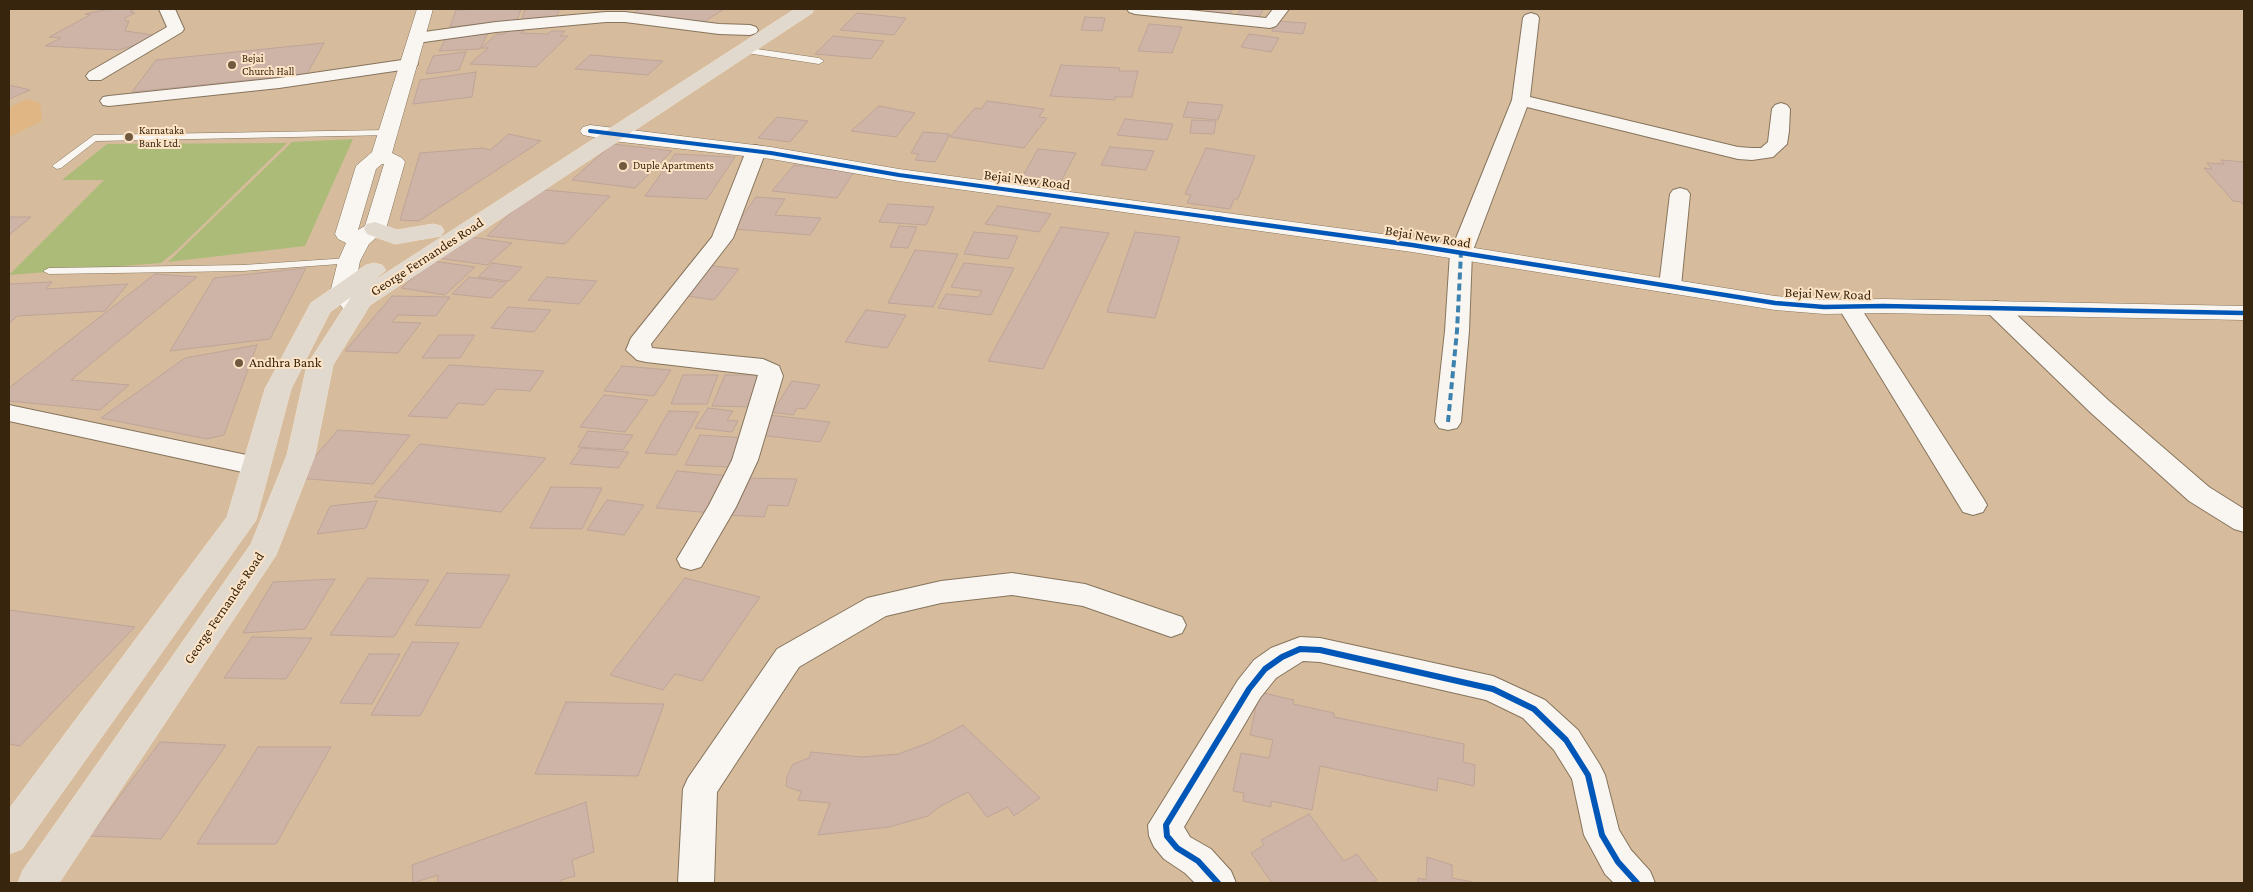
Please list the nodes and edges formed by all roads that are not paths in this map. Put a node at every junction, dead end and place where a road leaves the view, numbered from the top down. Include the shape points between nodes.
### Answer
1 (167, 9) edge
2 (424, 9) edge
3 (784, 9) edge
4 (806, 9) edge
5 (1135, 9) edge
6 (1281, 9) edge
7 (1530, 18) dead end
8 (417, 38) junction
9 (747, 40) junction
10 (818, 61) dead end
11 (409, 64) junction
12 (95, 76) dead end
13 (1521, 100) junction
14 (109, 101) dead end
15 (1781, 109) dead end
16 (387, 133) junction
17 (601, 133) junction
18 (756, 151) junction
19 (381, 155) junction
20 (57, 166) dead end
21 (1680, 194) dead end
22 (433, 230) junction
23 (367, 234) junction
24 (1460, 253) junction
25 (349, 261) junction
26 (49, 271) dead end
27 (1670, 286) junction
28 (349, 300) junction
29 (1849, 307) junction
30 (1996, 308) junction
31 (2244, 313) edge
32 (9, 413) edge
33 (1448, 422) dead end
34 (256, 466) junction
35 (1973, 505) dead end
36 (2244, 522) edge
37 (692, 559) dead end
38 (1171, 625) dead end
39 (9, 837) edge
40 (37, 883) edge
41 (696, 883) edge
42 (1218, 883) edge
43 (1637, 883) edge

1 - 12 street via 176,29
2 - 8 street
3 - 9 main road, George Fernandes Road
4 - 9 main road, George Fernandes Road
5 - 6 street via 1270,23
7 - 13 street
8 - 9 street via 496,27 625,17 719,29
8 - 11 street
9 - 10 lane
9 - 17 main road, George Fernandes Road
11 - 14 street via 280,83
11 - 16 street
13 - 15 street via 1752,154 1766,153 1777,144
13 - 24 street
16 - 19 street
16 - 20 lane via 94,138
17 - 18 street, Bejai New Road
17 - 22 main road, George Fernandes Road
17 - 28 main road, George Fernandes Road via 361,300
18 - 24 street, Bejai New Road via 899,175
18 - 37 street via 722,238 639,343 638,350 646,355 763,367 770,371 745,460
19 - 23 street via 395,162
19 - 23 street via 366,166 346,234
21 - 27 street
22 - 23 main road via 395,237
22 - 28 main road, George Fernandes Road
23 - 25 street
24 - 27 street, Bejai New Road
24 - 33 street
25 - 26 lane via 243,268
25 - 28 street
27 - 29 street, Bejai New Road via 1775,303
28 - 34 main road, George Fernandes Road via 320,308 278,389
28 - 40 main road, George Fernandes Road via 320,366 301,455 265,547
29 - 30 street, Bejai New Road
29 - 35 street
30 - 31 street, Bejai New Road
30 - 36 street via 2198,494
32 - 34 street
34 - 39 main road, George Fernandes Road via 241,520
38 - 41 street via 1085,595 1012,584 941,592 878,606 788,658 700,789
42 - 43 street via 1198,861 1177,848 1167,836 1166,825 1249,689 1265,669 1300,649 1320,650 1493,689 1534,710 1566,740 1588,775 1602,835 1618,862

